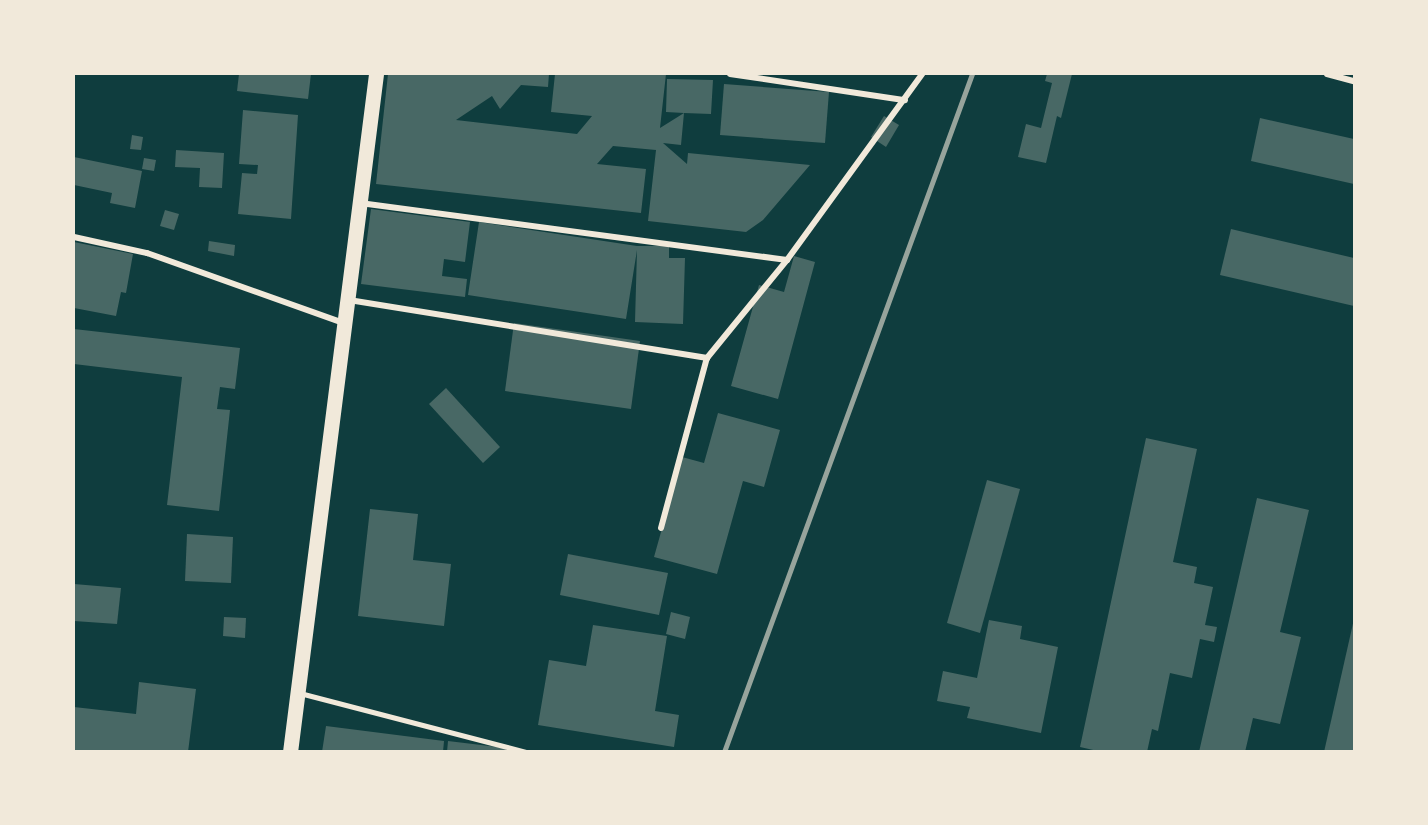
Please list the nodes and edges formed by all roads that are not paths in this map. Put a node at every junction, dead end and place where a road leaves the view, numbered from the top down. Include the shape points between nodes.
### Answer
1 (376, 74) edge
2 (730, 74) edge
3 (922, 74) edge
4 (1327, 74) edge
5 (1340, 75) edge
6 (1354, 81) edge
7 (905, 100) junction
8 (360, 203) junction
9 (74, 237) edge
10 (787, 260) junction
11 (347, 300) junction
12 (344, 323) junction
13 (707, 358) junction
14 (661, 528) dead end
15 (297, 692) junction
16 (290, 752) edge
17 (526, 752) edge

1 - 8 main road
2 - 7 street
3 - 7 street
4 - 5 street
5 - 6 street
7 - 10 street
8 - 10 street
8 - 11 main road
9 - 12 street via 147,253
10 - 13 street
11 - 12 main road
11 - 13 street
12 - 15 main road
13 - 14 street
15 - 16 main road
15 - 17 lane

